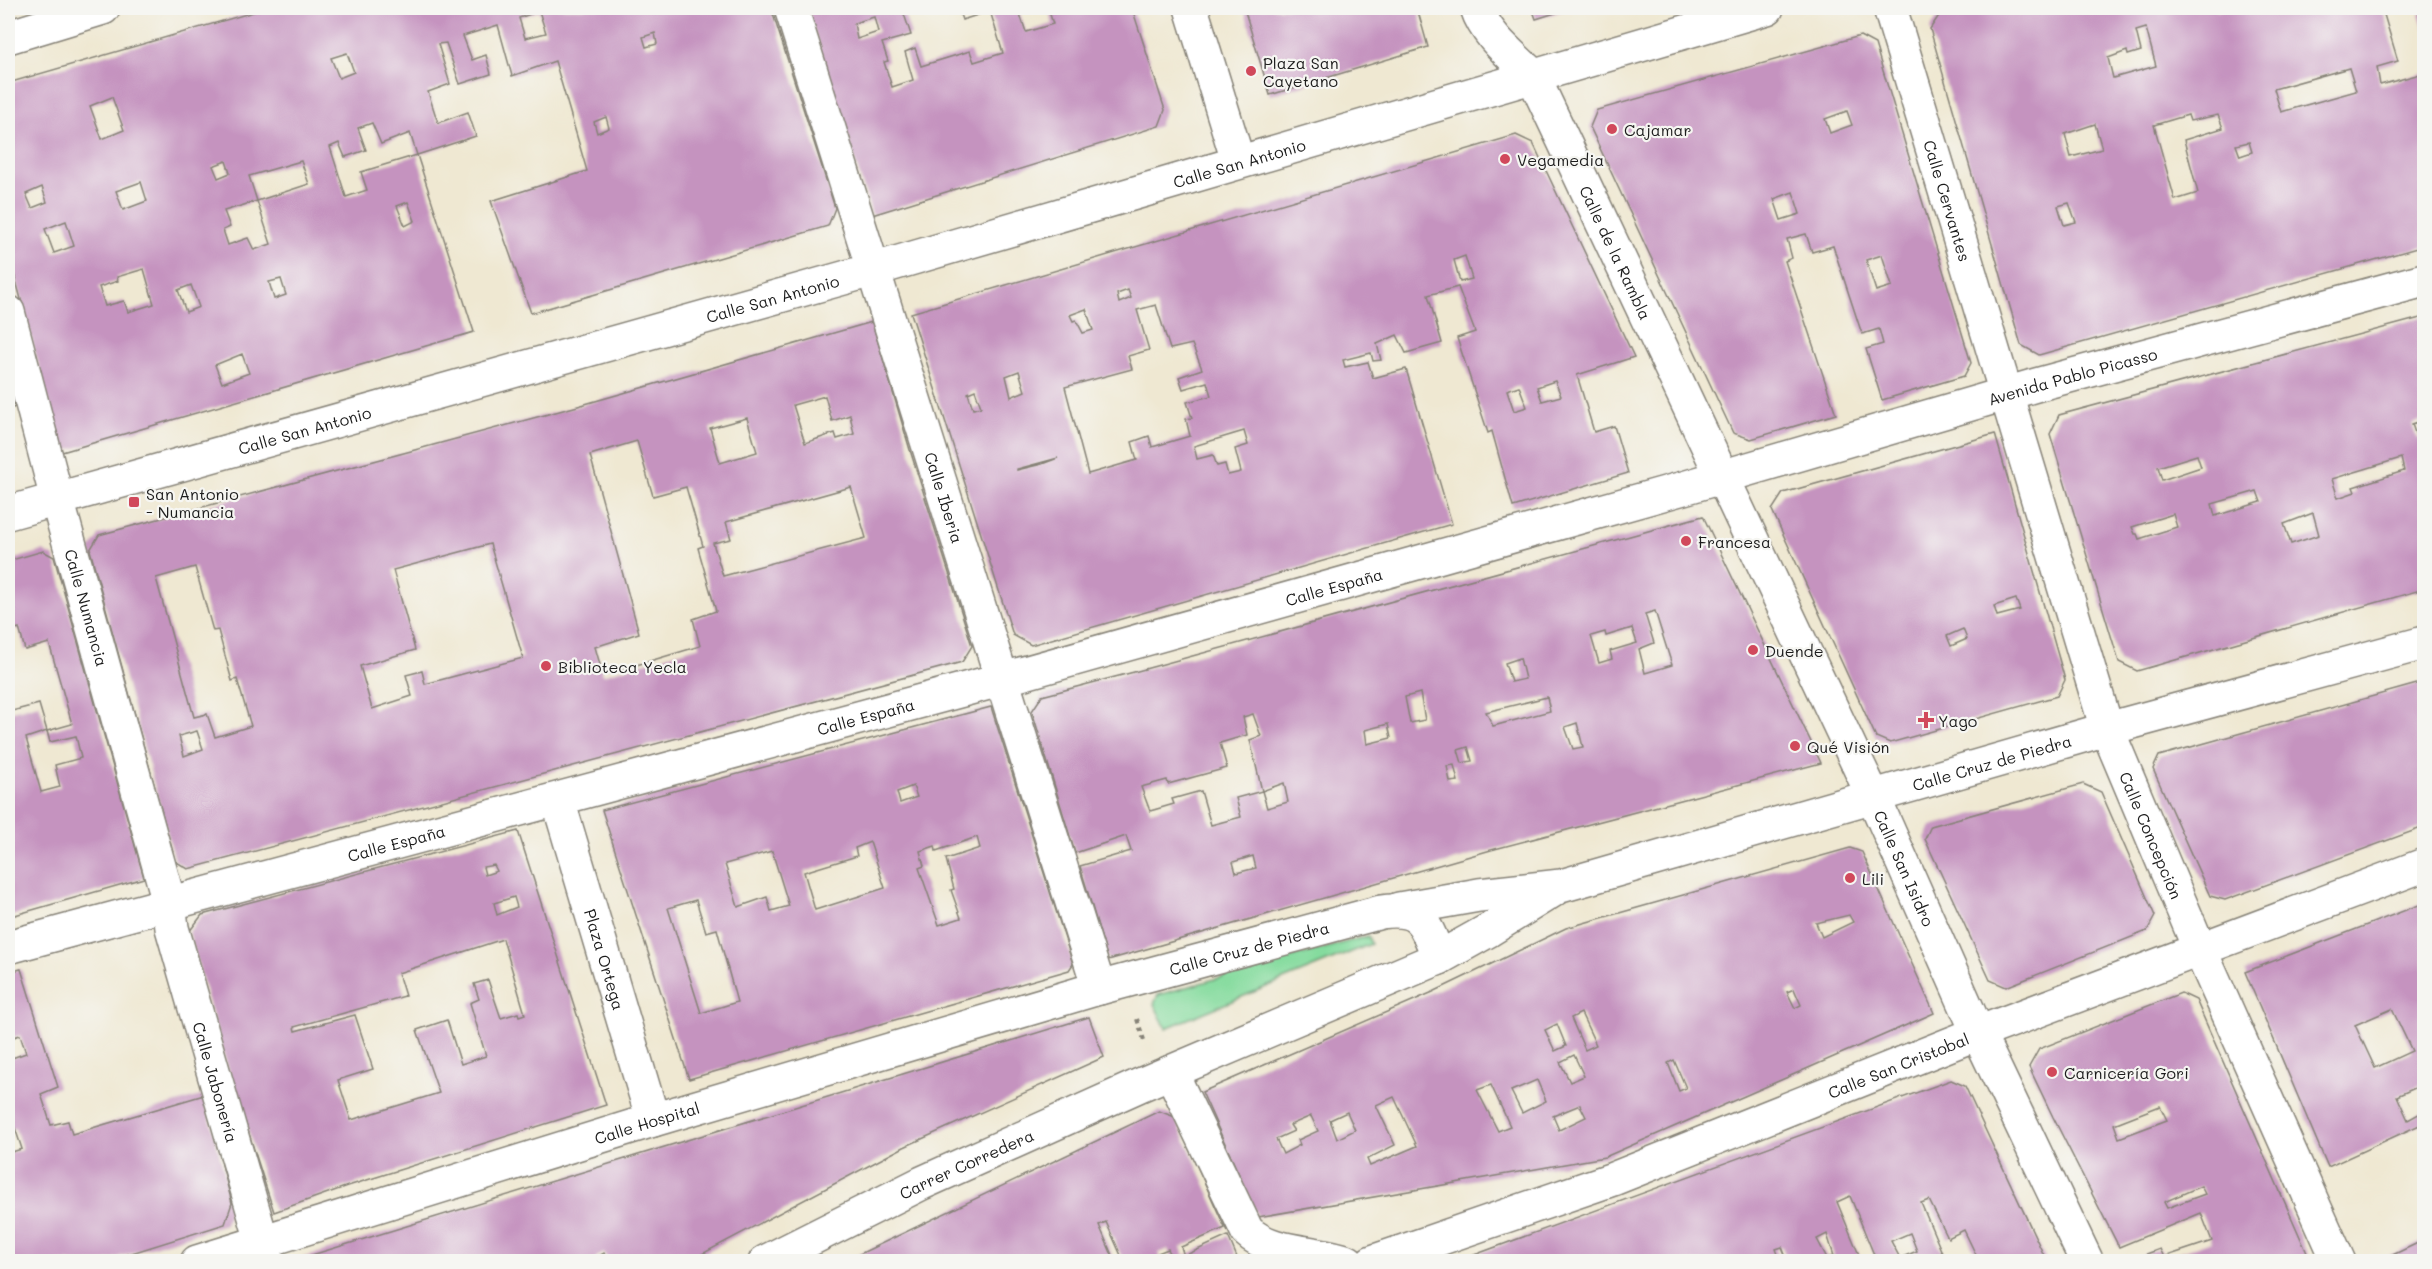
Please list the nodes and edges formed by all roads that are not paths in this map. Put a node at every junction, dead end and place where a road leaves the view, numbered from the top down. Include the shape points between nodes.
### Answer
1 (103, 8) edge
2 (791, 8) edge
3 (1191, 8) edge
4 (1477, 8) edge
5 (1767, 8) edge
6 (1890, 8) edge
7 (8, 37) edge
8 (1533, 76) junction
9 (1239, 161) junction
10 (872, 270) junction
11 (2424, 280) edge
12 (8, 312) edge
13 (2006, 394) junction
14 (1721, 477) junction
15 (57, 499) junction
16 (8, 513) edge
17 (2424, 643) edge
18 (1003, 679) junction
19 (2107, 729) junction
20 (1874, 796) junction
21 (558, 800) junction
22 (2424, 864) edge
23 (1561, 886) junction
24 (169, 902) junction
25 (1399, 909) junction
26 (8, 947) edge
27 (2200, 950) junction
28 (1439, 958) junction
29 (1111, 984) junction
30 (1978, 1033) junction
31 (1164, 1075) junction
32 (653, 1120) junction
33 (265, 1252) edge
34 (197, 1262) edge
35 (765, 1262) edge
36 (1348, 1262) edge
37 (1372, 1262) edge
38 (2087, 1262) edge
39 (2339, 1262) edge

1 - 7 street
2 - 10 street, Calle Iberia
3 - 9 street
4 - 8 street, Calle de la Rambla via 1488,31
5 - 8 street, Calle San Antonio
6 - 13 street, Calle Cervantes
8 - 9 street, Calle San Antonio
8 - 14 street, Calle de la Rambla
9 - 10 street, Calle San Antonio
10 - 15 street, Calle San Antonio
10 - 18 street, Calle Iberia
11 - 13 street, Avenida Pablo Picasso
12 - 15 street, Calle Numancia
13 - 14 street, Avenida Pablo Picasso
13 - 19 street, Calle Concepción
14 - 18 street, Calle España
14 - 20 street, Calle San Isidro
15 - 16 street, Calle San Antonio
15 - 24 street, Calle Numancia
17 - 19 street, Calle Cruz de Piedra
18 - 21 street, Calle España
18 - 29 street, Calle Iberia
19 - 20 street, Calle Cruz de Piedra
19 - 27 street, Calle Concepción
20 - 23 street, Calle Cruz de Piedra
20 - 30 street, Calle San Isidro
21 - 24 street, Calle España
21 - 32 street, Plaza Ortega
22 - 27 street, Calle San Cristobal
23 - 25 street, Calle Cruz de Piedra
23 - 28 street, Calle Cruz de Piedra
24 - 26 street, Calle España
24 - 33 street, Calle Jabonería via 172,928
25 - 28 street via 1412,912 1420,920
25 - 29 street, Calle Cruz de Piedra
27 - 30 street, Calle San Cristobal
27 - 39 street, Calle Concepción
28 - 31 street, Calle Cruz de Piedra
29 - 32 street, Calle Hospital
30 - 37 street, Calle San Cristobal via 1613,1179
30 - 38 street, Calle San Isidro
31 - 35 street, Carrer Corredera via 922,1183
31 - 36 street via 1247,1231 1264,1243
32 - 33 street, Calle Hospital
33 - 34 street, Calle Hospital

